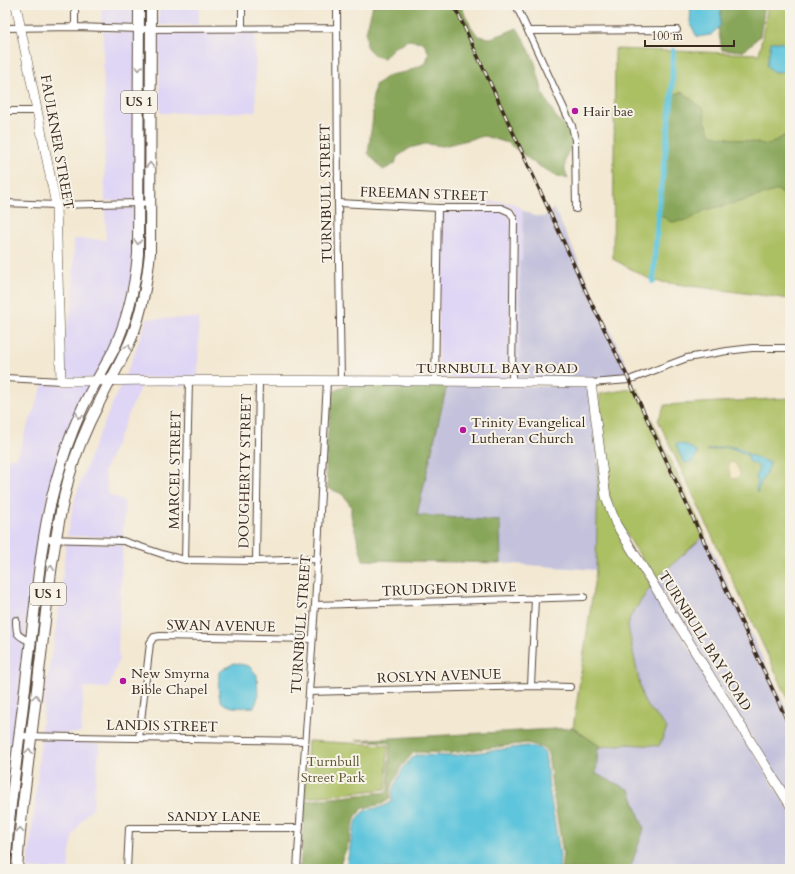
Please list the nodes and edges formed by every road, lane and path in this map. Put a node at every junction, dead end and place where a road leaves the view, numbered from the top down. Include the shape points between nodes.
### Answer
1 (16, 5) edge
2 (75, 5) edge
3 (139, 5) edge
4 (151, 5) edge
5 (242, 5) edge
6 (337, 5) edge
7 (516, 5) edge
8 (75, 27) junction
9 (5, 28) edge
10 (21, 28) junction
11 (151, 28) junction
12 (242, 28) junction
13 (336, 28) junction
14 (139, 29) junction
15 (677, 30) dead end
16 (528, 31) junction
17 (5, 111) edge
18 (38, 111) junction
19 (5, 203) edge
20 (338, 203) junction
21 (138, 204) junction
22 (150, 204) junction
23 (56, 205) junction
24 (438, 208) junction
25 (576, 209) dead end
26 (790, 348) edge
27 (5, 378) edge
28 (61, 381) junction
29 (96, 381) junction
30 (110, 381) junction
31 (189, 381) junction
32 (259, 381) junction
33 (327, 381) junction
34 (341, 381) junction
35 (435, 382) junction
36 (512, 382) junction
37 (591, 383) junction
38 (43, 539) junction
39 (55, 540) junction
40 (318, 559) junction
41 (185, 560) junction
42 (256, 561) junction
43 (584, 597) dead end
44 (535, 598) junction
45 (315, 605) junction
46 (16, 620) dead end
47 (312, 639) junction
48 (30, 642) junction
49 (531, 686) junction
50 (570, 687) dead end
51 (309, 692) junction
52 (19, 736) junction
53 (31, 736) junction
54 (139, 738) junction
55 (305, 741) junction
56 (790, 805) edge
57 (300, 828) junction
58 (5, 869) edge
59 (17, 869) edge
60 (127, 869) edge
61 (297, 869) edge

1 - 10 street, FAULKNER STREET
2 - 8 street
3 - 14 main road, US 1
4 - 11 main road, US 1
5 - 12 street
6 - 13 street, TURNBULL STREET
7 - 16 street
8 - 10 street
8 - 14 street
9 - 10 street
10 - 18 street, FAULKNER STREET
11 - 12 street
11 - 14 street
22 -> 11 main road, US 1
12 - 13 street
13 - 20 street, TURNBULL STREET
14 -> 21 main road, US 1
15 - 16 street
16 - 25 street via 572,126 575,140
17 - 18 street
18 - 23 street, FAULKNER STREET
19 - 23 street
20 - 24 street, FREEMAN STREET
20 - 34 street, TURNBULL STREET
21 - 22 street
21 - 23 street
21 -> 29 main road, US 1 via 138,254 131,299 116,344
30 -> 22 main road, US 1 via 133,334 143,302 150,253
23 - 28 street, FAULKNER STREET
24 - 35 street
24 - 36 street, FREEMAN STREET via 501,208 510,212 514,219
26 - 37 street via 752,348 687,358 629,380
27 - 28 street
28 - 29 street, TURNBULL BAY ROAD
29 - 30 street, TURNBULL BAY ROAD
29 -> 38 main road, US 1 via 64,455
30 - 31 street, TURNBULL BAY ROAD
30 - 39 main road, US 1 via 77,454
31 - 32 street, TURNBULL BAY ROAD
31 - 41 street, MARCEL STREET
32 - 33 street, TURNBULL BAY ROAD
32 - 42 street, DOUGHERTY STREET
33 - 34 street, TURNBULL BAY ROAD
33 - 40 street, TURNBULL STREET
34 - 35 street, TURNBULL BAY ROAD
35 - 36 street, TURNBULL BAY ROAD
36 - 37 street, TURNBULL BAY ROAD
37 - 56 street, TURNBULL BAY ROAD via 606,496 616,524
38 - 39 street
38 - 48 main road, US 1
39 - 41 street via 123,541
53 -> 39 main road, US 1
40 - 42 street
40 - 45 street, TURNBULL STREET
41 - 42 street
43 - 44 street, TRUDGEON DRIVE
44 - 45 street, TRUDGEON DRIVE
44 - 49 street
45 - 47 street, TURNBULL STREET
46 - 48 street via 16,632
47 - 51 street, TURNBULL STREET
47 - 54 street, SWAN AVENUE via 154,637 150,643
48 - 52 main road, US 1
49 - 50 street, ROSLYN AVENUE
49 - 51 street, ROSLYN AVENUE
51 - 55 street, TURNBULL STREET
52 - 53 street, LANDIS STREET
52 - 58 main road, US 1
53 - 54 street, LANDIS STREET
59 -> 53 main road, US 1
54 - 55 street, LANDIS STREET
55 - 57 street, TURNBULL STREET
57 - 60 street, SANDY LANE via 129,828
57 - 61 street, TURNBULL STREET

